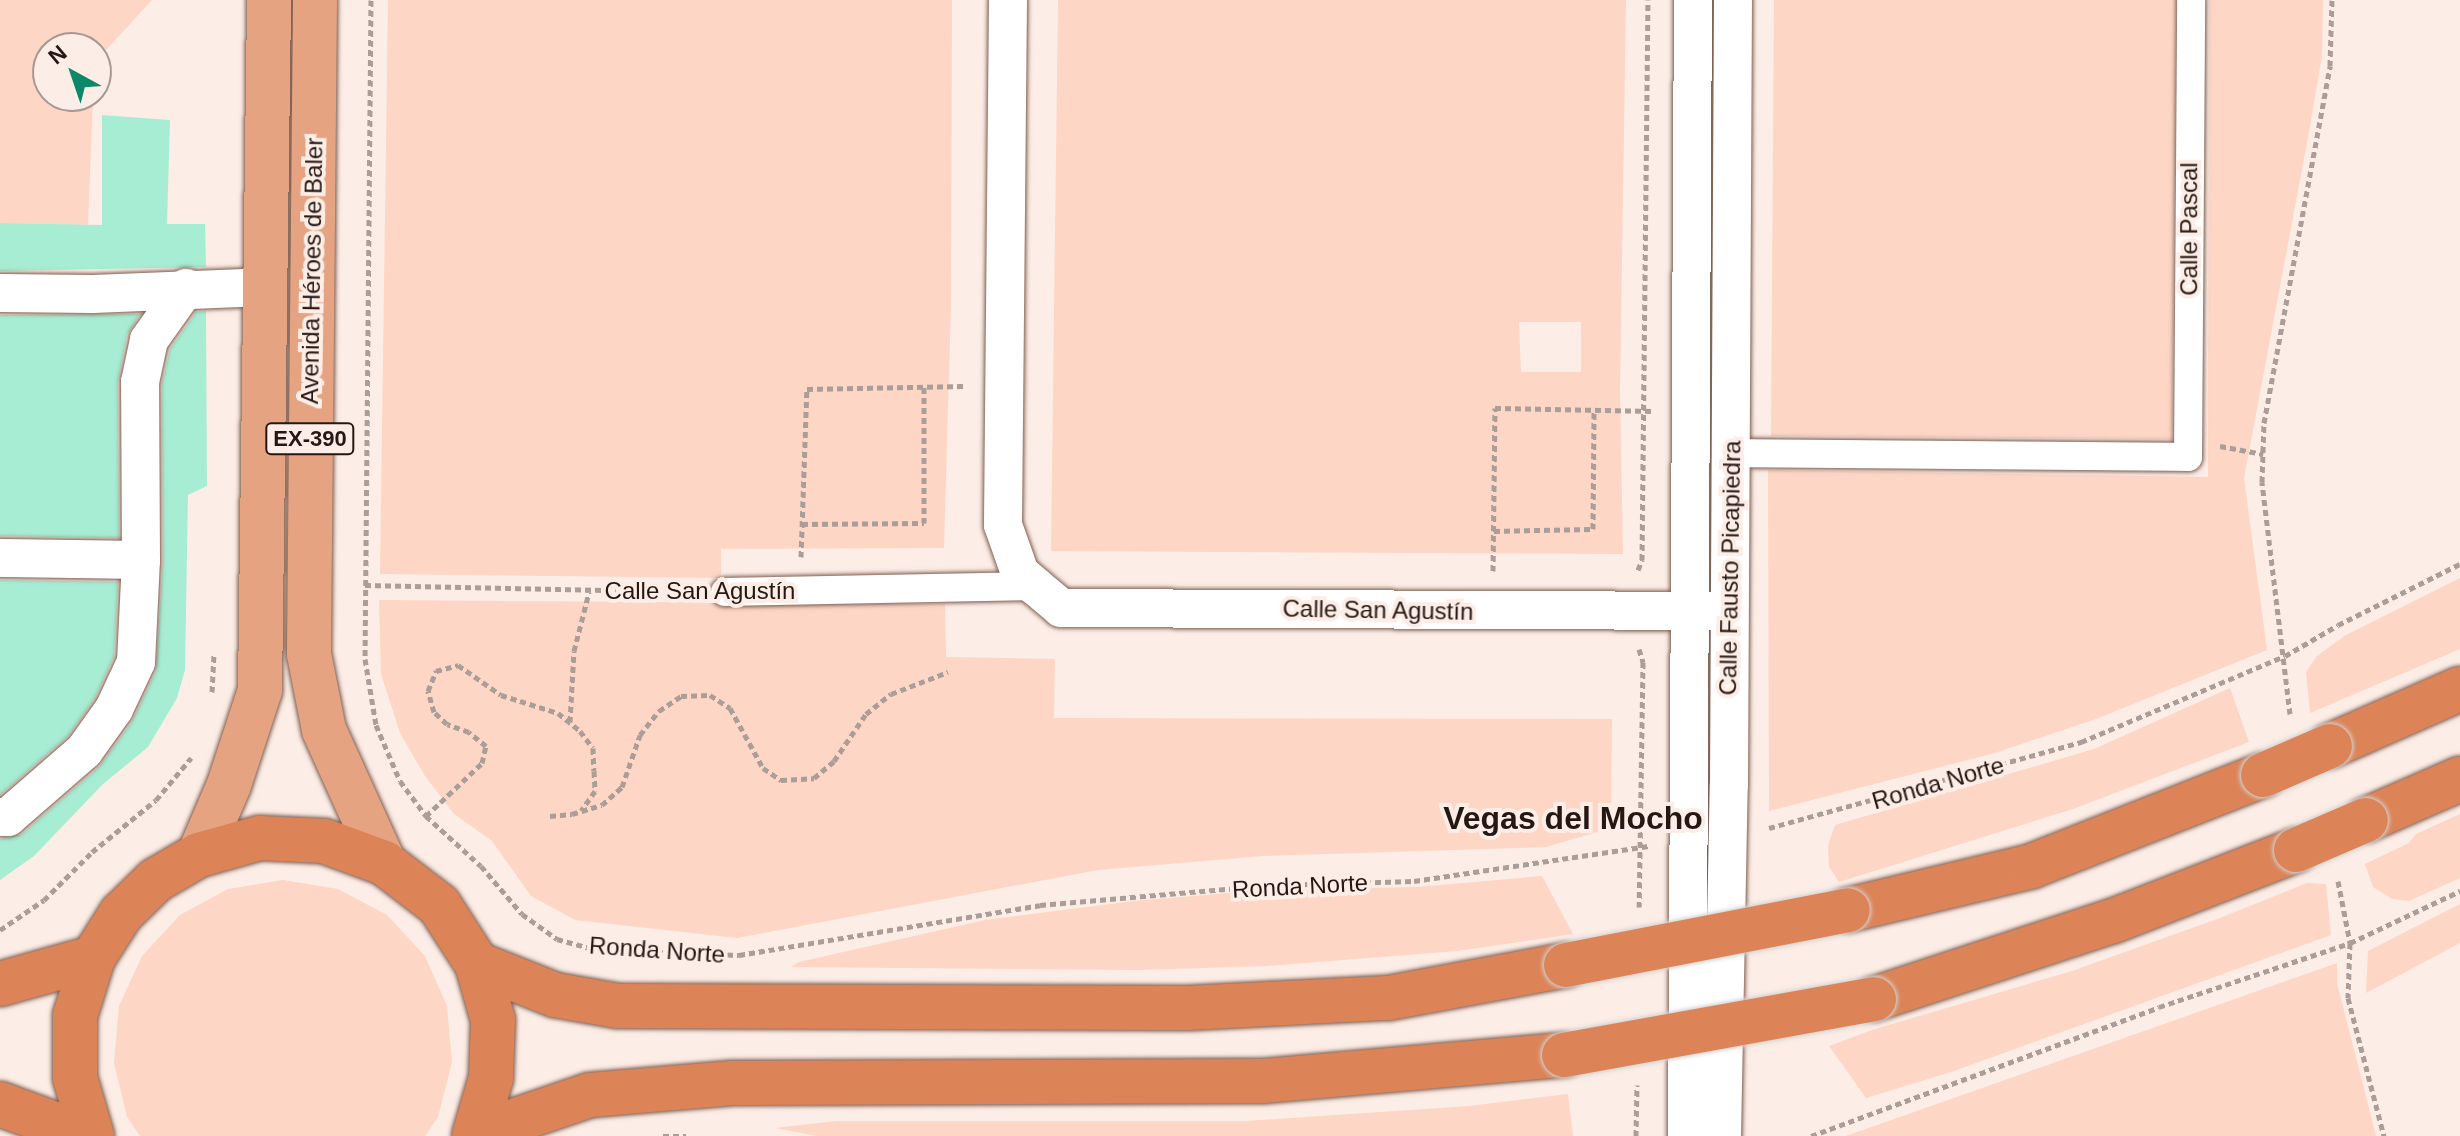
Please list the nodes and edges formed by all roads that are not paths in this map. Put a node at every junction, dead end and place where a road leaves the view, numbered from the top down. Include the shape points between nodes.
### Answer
1 (269, 0) edge
2 (315, 0) edge
3 (1008, 0) edge
4 (1693, 0) edge
5 (1733, 0) edge
6 (2191, 0) edge
7 (264, 287) junction
8 (186, 288) junction
9 (0, 293) edge
10 (93, 294) junction
11 (140, 380) junction
12 (1732, 453) junction
13 (0, 558) edge
14 (141, 560) junction
15 (1035, 586) junction
16 (725, 592) road end
17 (1729, 611) junction
18 (1690, 612) junction
19 (2460, 689) edge
20 (2460, 779) edge
21 (0, 817) edge
22 (199, 855) junction
23 (384, 863) junction
24 (93, 958) junction
25 (477, 964) junction
26 (0, 984) edge
27 (0, 1104) edge
28 (474, 1135) edge
29 (90, 1136) edge
30 (1687, 1136) edge
31 (1722, 1136) edge

1 - 7 main road, Avenida Héroes de Baler / EX-390
2 - 23 main road, Avenida Héroes de Baler / EX-390 via 309,654 324,730
3 - 15 street, Calle San Agustín via 1003,525 1020,573
4 - 18 street, Calle Fausto Picapiedra
5 - 12 street, Calle Fausto Picapiedra
6 - 12 street, Calle Pascal via 2188,457
7 - 8 street
7 - 22 main road, Avenida Héroes de Baler / EX-390 via 260,690
8 - 10 street
8 - 11 street via 149,340
9 - 10 street
10 - 11 street via 119,317 133,342
11 - 14 street
12 - 17 street, Calle Fausto Picapiedra
13 - 14 street
14 - 21 street via 136,662 114,709 84,751 8,817
15 - 16 street, Calle San Agustín
15 - 18 street, Calle San Agustín via 1061,608
17 - 18 street, Calle San Agustín
17 - 31 street, Calle Fausto Picapiedra
18 - 30 street, Calle Fausto Picapiedra
19 - 25 highway, bridge via 2263,775 2032,866 1848,910 1388,998 1172,1008 618,1006 555,995
20 - 28 highway, bridge via 2113,921 1874,999 1564,1055 1264,1081 732,1083 590,1095
22 - 23 highway via 260,838 324,841
22 - 24 highway via 147,889 121,914
23 - 25 highway via 439,905
24 - 26 highway
24 - 29 highway via 75,1016 75,1078
25 - 28 highway via 493,1020 491,1078
27 - 29 highway

